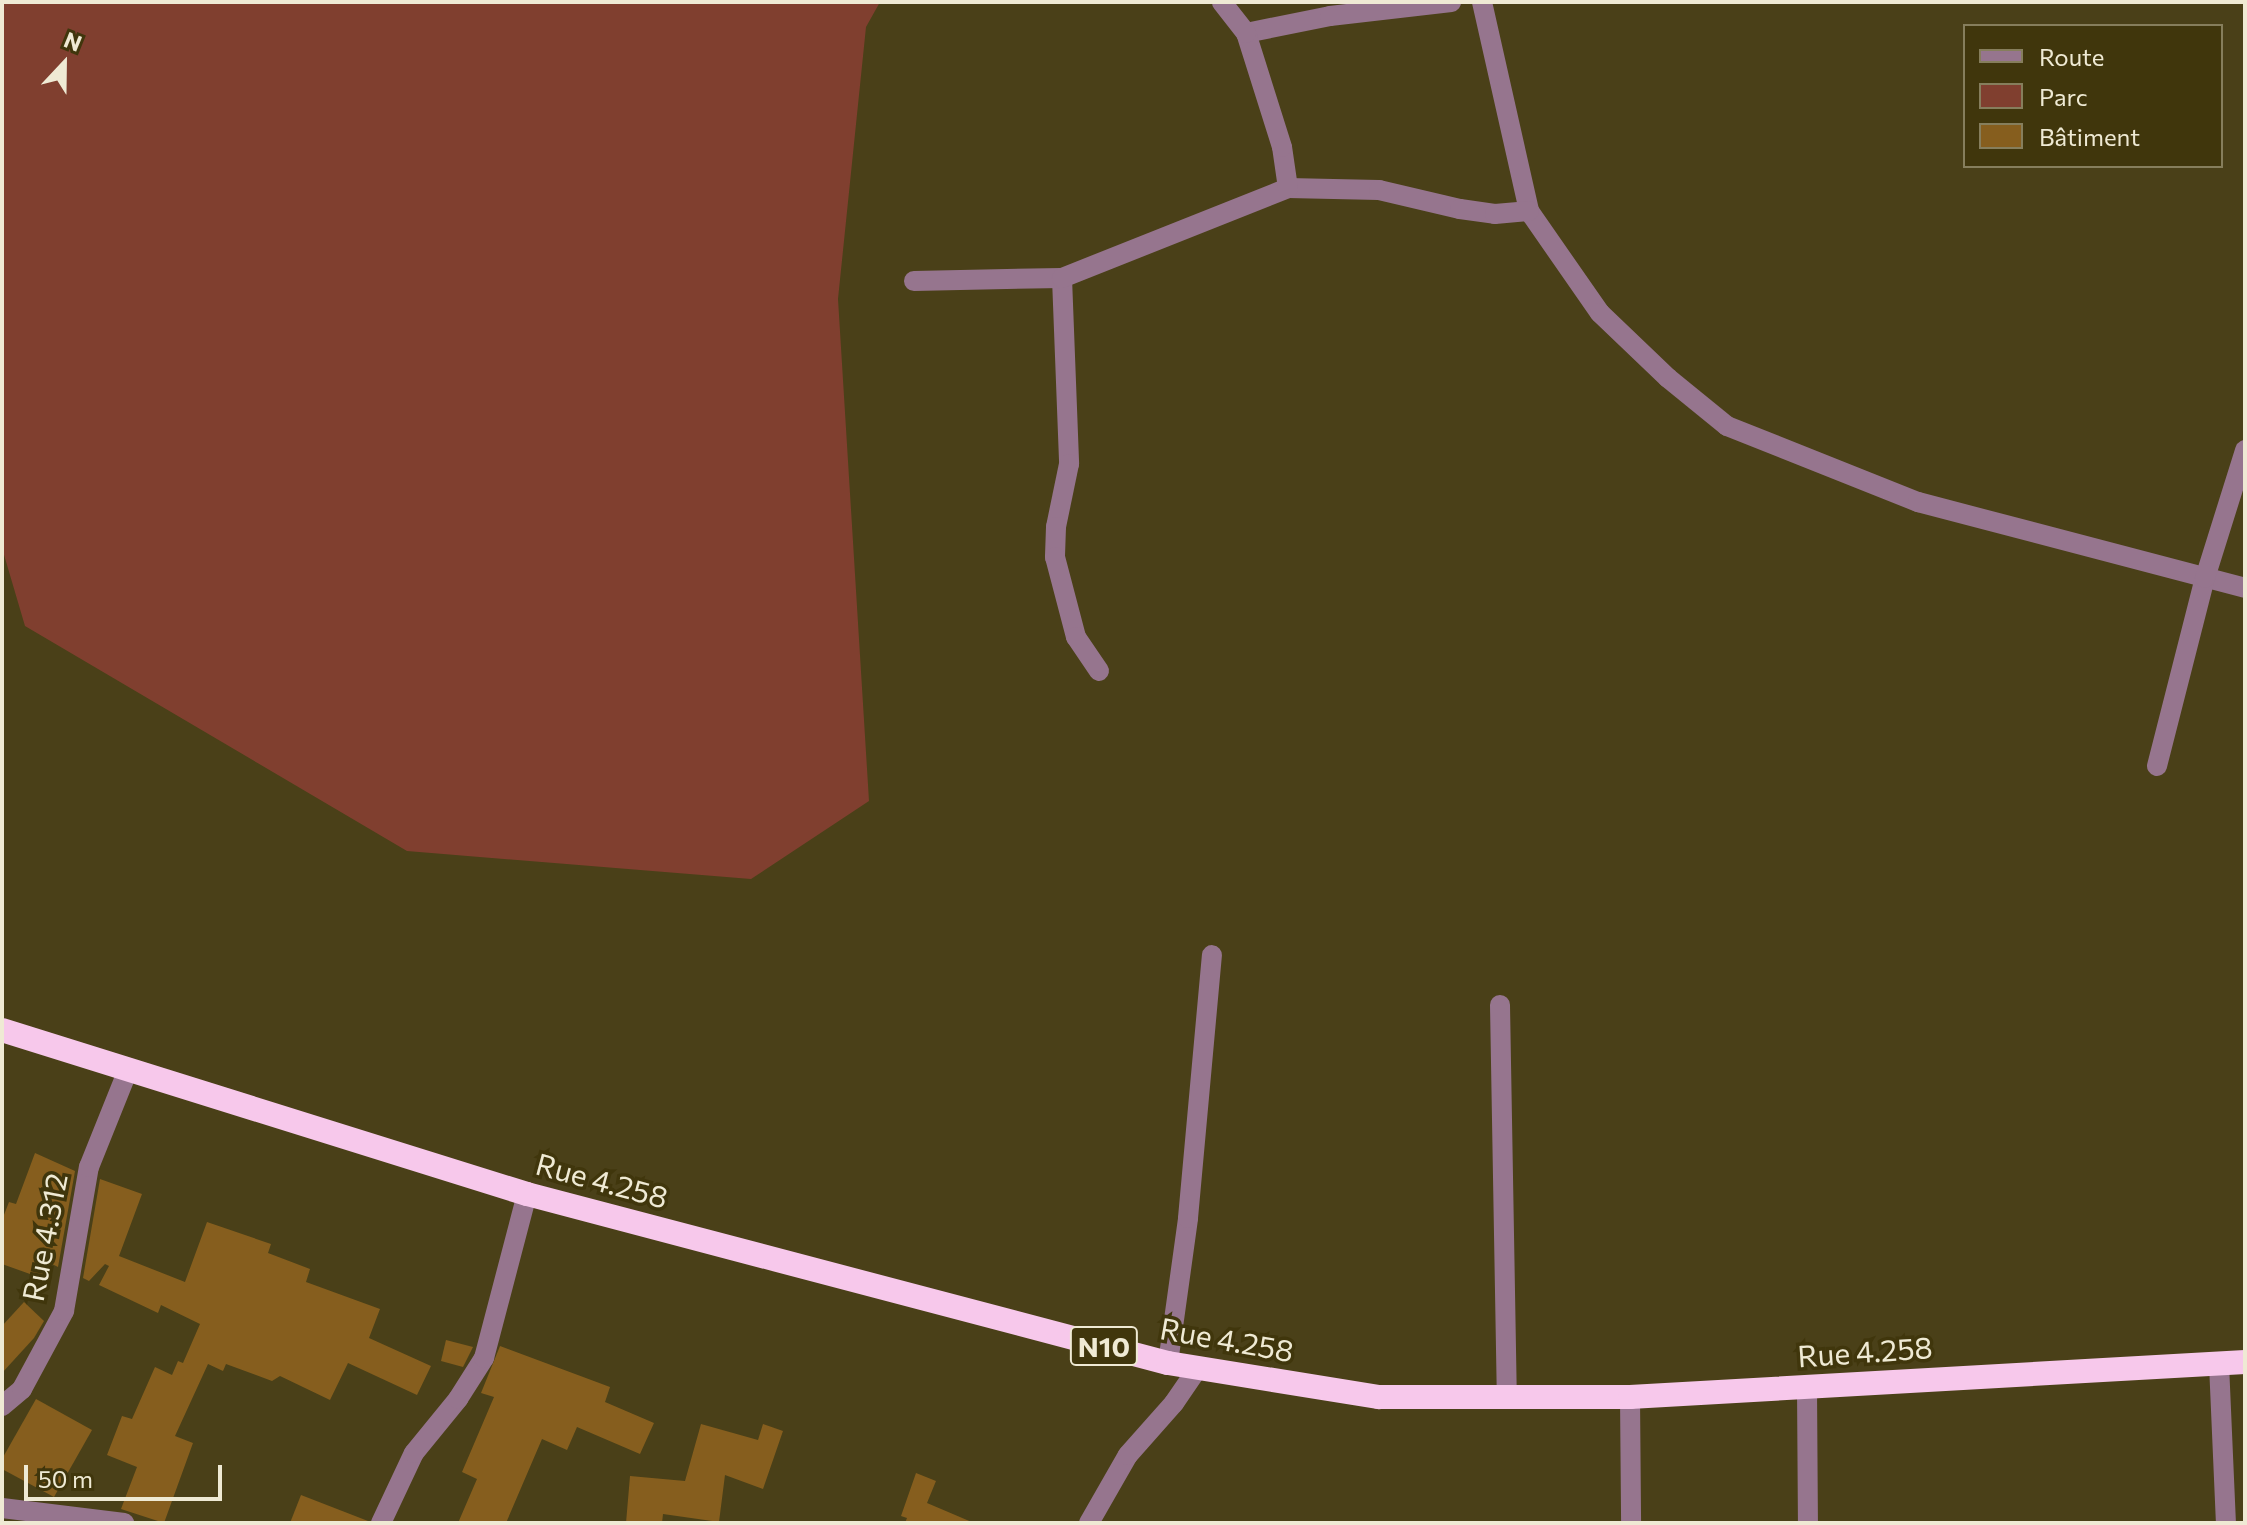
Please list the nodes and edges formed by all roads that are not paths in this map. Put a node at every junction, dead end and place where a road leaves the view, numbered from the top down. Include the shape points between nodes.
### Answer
1 (1222, 2) edge
2 (1451, 2) edge
3 (1472, 2) edge
4 (1482, 2) edge
5 (1246, 33) junction
6 (1288, 188) junction
7 (1529, 211) junction
8 (1062, 278) junction
9 (914, 281) dead end
10 (2245, 450) edge
11 (2205, 578) junction
12 (2245, 588) edge
13 (1099, 671) dead end
14 (2157, 766) dead end
15 (1212, 955) dead end
16 (1500, 1005) dead end
17 (2, 1030) edge
18 (128, 1070) junction
19 (527, 1194) junction
20 (2245, 1362) edge
21 (1168, 1363) junction
22 (2219, 1364) junction
23 (1198, 1368) junction
24 (1807, 1388) junction
25 (1630, 1397) junction
26 (1507, 1399) junction
27 (2, 1406) edge
28 (2, 1508) edge
29 (124, 1523) edge
30 (381, 1523) edge
31 (1089, 1523) edge
32 (1631, 1523) edge
33 (1808, 1523) edge
34 (2226, 1523) edge

1 - 5 street
2 - 5 street via 1330,16
3 - 4 street
4 - 7 street
5 - 6 street via 1282,147
6 - 7 street via 1379,190 1495,214
6 - 8 street
7 - 11 street via 1600,313 1727,426 1918,502
8 - 9 street
8 - 13 street via 1069,464 1055,557 1076,637
10 - 11 street
11 - 12 street
11 - 14 street
15 - 21 street via 1188,1218
16 - 26 street
17 - 18 highway, Rue 4.258 / N10
18 - 19 highway, Rue 4.258 / N10
18 - 27 street, Rue 4.312 via 89,1167 64,1311 22,1389
19 - 21 highway, Rue 4.258 / N10
19 - 30 street via 484,1358 414,1453
20 - 22 highway, Rue 4.258 / N10
21 - 23 highway, Rue 4.258 / N10
22 - 24 highway, Rue 4.258 / N10
22 - 34 street
23 - 26 highway, Rue 4.258 / N10 via 1379,1397
23 - 31 street via 1128,1455
24 - 25 highway, Rue 4.258 / N10
24 - 33 street
25 - 26 highway, Rue 4.258 / N10
25 - 32 street
28 - 29 street

